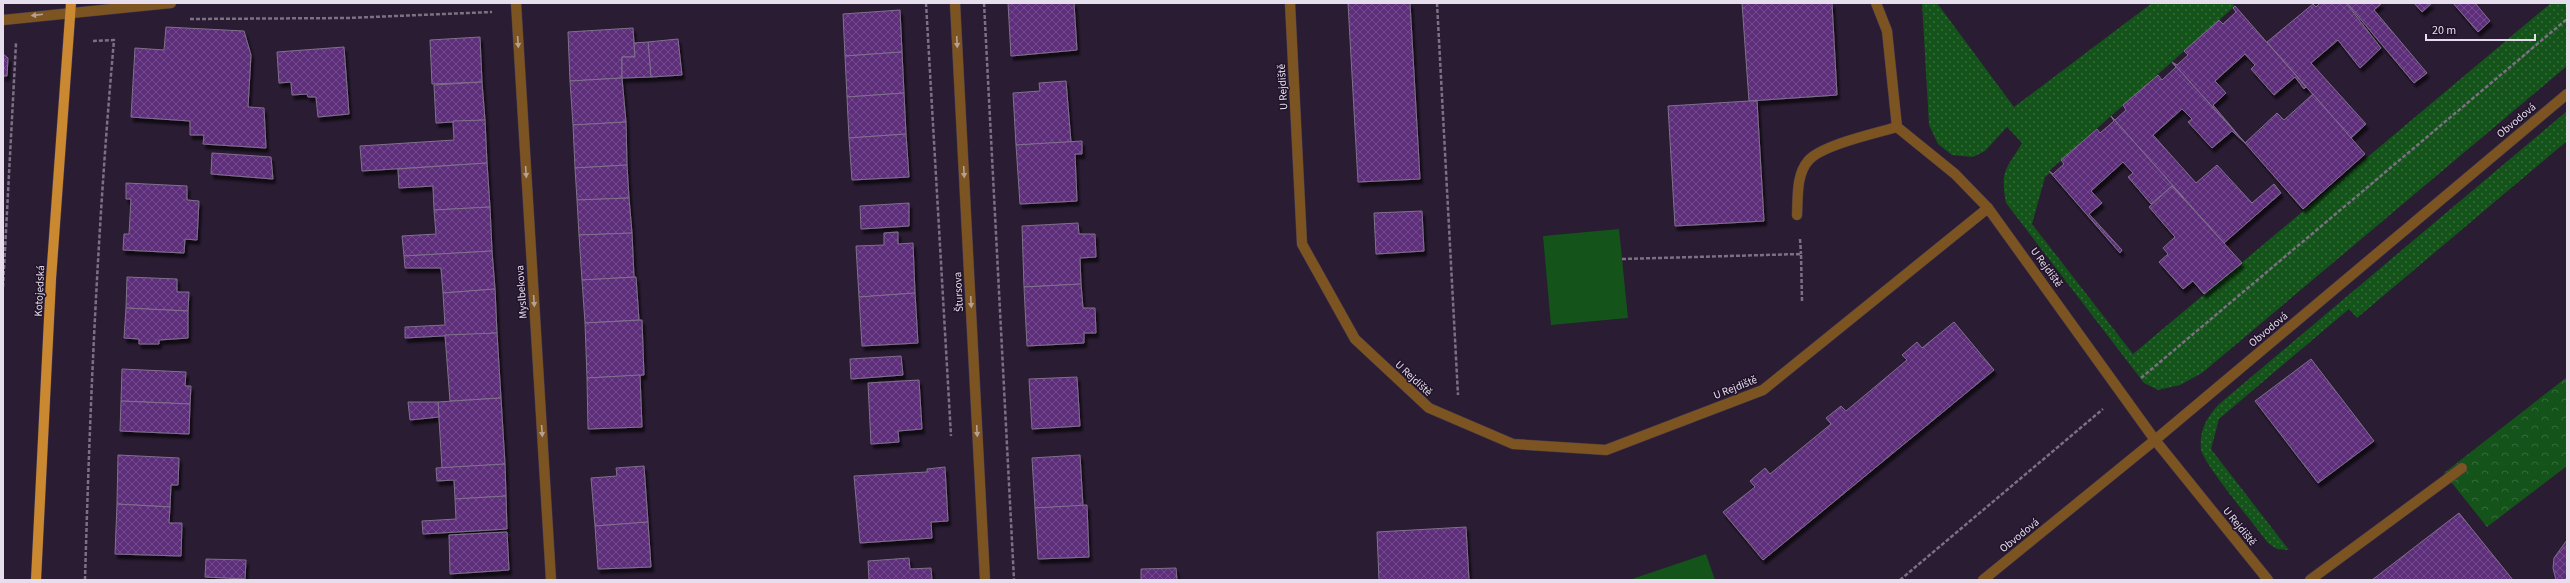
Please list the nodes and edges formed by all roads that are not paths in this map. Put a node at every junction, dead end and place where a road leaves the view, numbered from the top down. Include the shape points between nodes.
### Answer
1 (171, 3) edge
2 (955, 3) edge
3 (1290, 3) edge
4 (1876, 3) edge
5 (71, 7) edge
6 (516, 7) edge
7 (3, 20) edge
8 (2567, 94) edge
9 (1897, 127) junction
10 (1988, 208) junction
11 (1797, 215) dead end
12 (2155, 440) junction
13 (2462, 468) dead end
14 (36, 580) edge
15 (551, 580) edge
16 (985, 580) edge
17 (1983, 580) edge
18 (2268, 580) edge
19 (2310, 580) edge

1 - 5 street
2 -> 16 street, Štursova
3 - 10 street, U Rejdiště via 1302,244 1355,339 1429,408 1513,444 1606,450 1763,390
4 - 9 street via 1887,32
5 -> 7 street
5 - 14 main road, Kotojedská via 51,279
6 -> 15 street, Myslbekova
8 - 12 street, Obvodová
9 - 10 street via 1955,174
9 - 11 street via 1828,148 1808,160 1802,173
10 - 12 street, U Rejdiště
12 - 17 street, Obvodová
12 - 18 street, U Rejdiště
13 - 19 street

